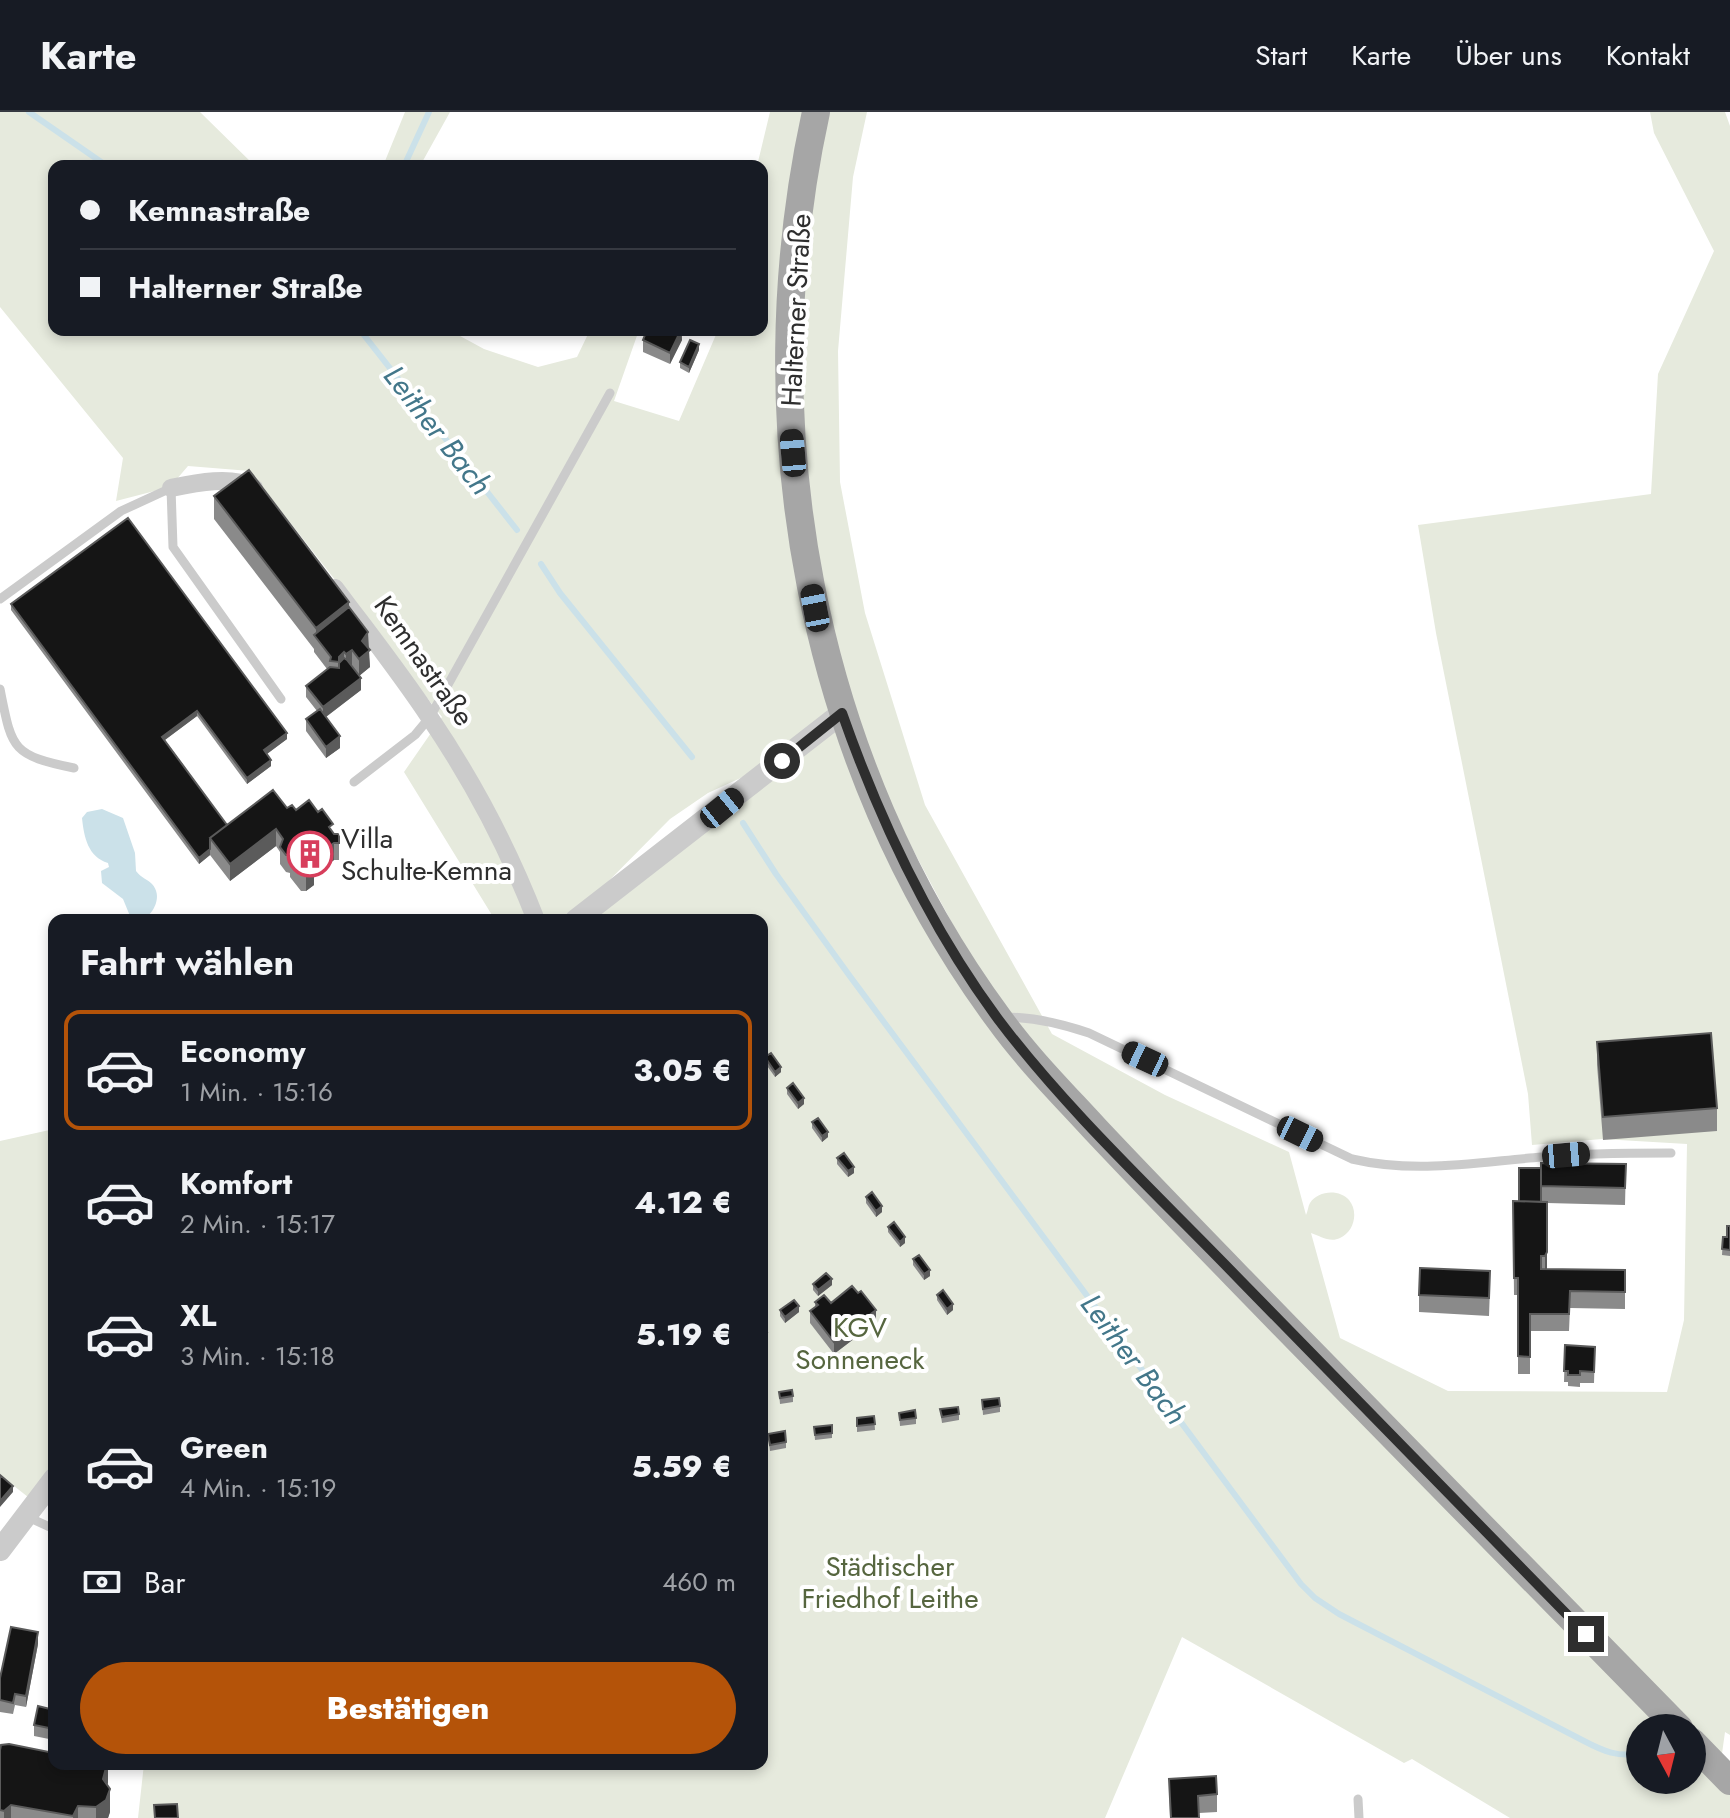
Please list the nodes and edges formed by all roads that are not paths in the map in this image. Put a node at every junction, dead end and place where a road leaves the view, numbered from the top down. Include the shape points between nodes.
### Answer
1 (816, 112) edge
2 (610, 393) dead end
3 (171, 488) junction
4 (270, 503) edge
5 (328, 579) edge
6 (0, 599) edge
7 (0, 689) edge
8 (281, 699) dead end
9 (842, 713) junction
10 (430, 717) junction
11 (74, 768) dead end
12 (354, 782) dead end
13 (533, 914) edge
14 (584, 914) edge
15 (996, 1016) junction
16 (1671, 1153) dead end
17 (48, 1486) edge
18 (24, 1515) junction
19 (48, 1526) edge
20 (0, 1550) edge
21 (1665, 1714) edge
22 (1706, 1756) edge
23 (1730, 1781) edge
24 (1358, 1799) dead end
25 (1359, 1818) edge

1 - 9 main road, Halterner Straße via 795,240 788,356 791,428 807,566
2 - 10 lane
3 - 4 street via 245,482
3 - 6 lane via 121,511
3 - 8 lane via 173,547
5 - 10 street, Kemnastraße
7 - 11 lane via 9,736 36,760
9 - 14 street
9 - 15 main road, Halterner Straße via 923,899
10 - 12 lane
10 - 13 street, Kemnastraße via 501,840
15 - 16 lane via 1042,1019 1089,1033 1352,1159 1385,1166 1477,1164 1594,1152
15 - 21 main road, Halterner Straße via 1130,1167
17 - 18 street
18 - 19 lane
18 - 20 street
22 - 23 main road
24 - 25 lane

